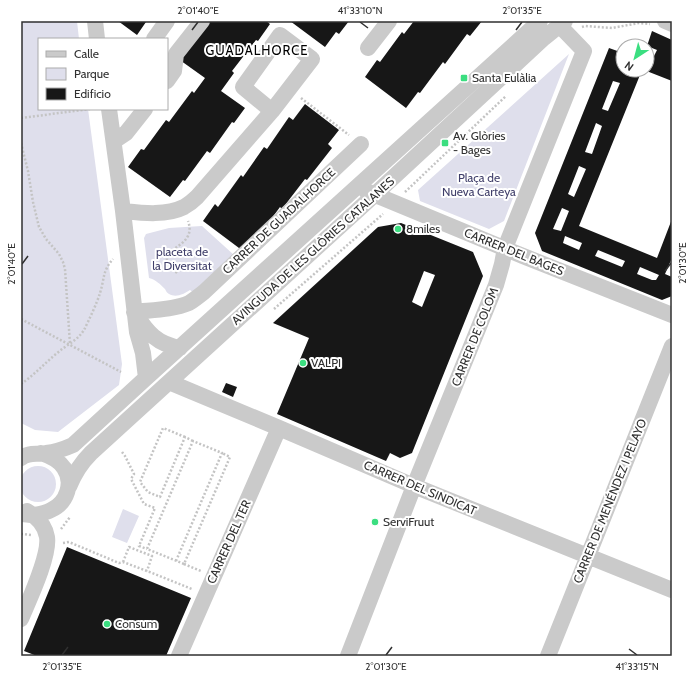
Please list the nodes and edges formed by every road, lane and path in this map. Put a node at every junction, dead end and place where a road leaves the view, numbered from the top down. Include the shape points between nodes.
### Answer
1 (95, 21) edge
2 (167, 21) edge
3 (202, 21) edge
4 (389, 21) edge
5 (538, 22) edge
6 (659, 23) edge
7 (672, 24) edge
8 (564, 27) edge
9 (97, 38) edge
10 (155, 38) edge
11 (368, 48) dead end
12 (168, 80) edge
13 (289, 88) junction
14 (510, 92) dead end
15 (82, 110) edge
16 (109, 110) edge
17 (144, 110) edge
18 (272, 111) junction
19 (21, 118) edge
20 (114, 141) junction
21 (21, 143) edge
22 (361, 144) joint
23 (357, 186) junction
24 (374, 195) junction
25 (394, 203) junction
26 (183, 207) junction
27 (123, 211) junction
28 (126, 243) junction
29 (505, 248) junction
30 (176, 273) dead end
31 (273, 310) dead end
32 (134, 312) junction
33 (672, 315) edge
34 (21, 320) edge
35 (70, 344) junction
36 (672, 346) edge
37 (180, 348) junction
38 (121, 372) dead end
39 (146, 378) junction
40 (169, 382) junction
41 (21, 384) edge
42 (279, 428) junction
43 (185, 437) junction
44 (193, 441) junction
45 (21, 446) edge
46 (122, 452) dead end
47 (222, 453) junction
48 (44, 454) junction
49 (21, 458) edge
50 (414, 486) junction
51 (69, 487) junction
52 (25, 512) edge
53 (60, 543) dead end
54 (147, 549) junction
55 (588, 556) junction
56 (176, 561) junction
57 (123, 562) junction
58 (184, 564) junction
59 (147, 570) junction
60 (202, 571) dead end
61 (672, 590) edge
62 (206, 594) junction
63 (21, 619) edge
64 (179, 656) edge
65 (348, 656) edge
66 (548, 656) edge

1 - 9 street
2 - 10 street
3 - 12 street via 176,54 174,71
4 - 11 street
5 - 23 street, AVINGUDA DE LES GLÒRIES CATALANES
6 - 7 street
6 - 8 path via 639,23 612,28
8 - 24 street, AVINGUDA DE LES GLÒRIES CATALANES
8 - 29 street, CARRER DE COLOM via 584,51
13 - 18 street
13 - 18 street via 312,59 280,35 243,87
13 - 22 path
14 - 25 path
15 - 19 path
16 - 20 street
17 - 20 street via 126,133
18 - 26 street via 197,197
20 - 27 street
21 - 35 path via 39,228 59,254 65,269
22 - 32 street, CARRER DE GUADALHORCE via 198,297 184,305
23 - 24 street, CARRER DEL BAGES
23 - 37 street, AVINGUDA DE LES GLÒRIES CATALANES
24 - 25 street, CARRER DEL BAGES
24 - 40 street, AVINGUDA DE LES GLÒRIES CATALANES
25 - 29 street, CARRER DEL BAGES
25 - 31 path
26 - 27 street via 147,214
26 - 30 path via 190,227 189,233 186,240 170,252 167,258
27 - 28 street
28 - 32 street
28 - 35 path via 104,272 100,293 84,330
29 - 33 street, CARRER DEL BAGES
29 - 50 street, CARRER DE COLOM via 496,285
32 - 37 street via 154,338 164,344
32 - 39 street
34 - 35 path
35 - 38 path
35 - 41 path
36 - 55 street, CARRER DE MENÉNDEZ I PELAYO
37 - 39 street, AVINGUDA DE LES GLÒRIES CATALANES
39 - 48 street, AVINGUDA DE LES GLÒRIES CATALANES via 73,446
40 - 42 street, CARRER DEL SINDICAT
40 - 51 street, AVINGUDA DE LES GLÒRIES CATALANES via 83,460
42 - 50 street, CARRER DEL SINDICAT
42 - 62 street, CARRER DEL TER
43 - 43 path via 160,497 148,492 140,482 163,428
43 - 44 path
44 - 47 path
44 - 54 path
45 - 48 street
46 - 54 path via 134,474 131,479 144,504 155,508 139,546
47 - 56 path
47 - 58 path via 230,456
48 - 49 street, AVINGUDA DE LES GLÒRIES CATALANES via 26,454
48 - 51 street via 64,468
50 - 55 street, CARRER DEL SINDICAT
50 - 65 street, CARRER DE COLOM
51 - 52 street, AVINGUDA DE LES GLÒRIES CATALANES via 61,504 53,510 43,513
52 - 63 street via 40,521 47,536 47,545
53 - 57 path via 69,542 119,563
54 - 56 path
55 - 61 street, CARRER DEL SINDICAT
55 - 66 street, CARRER DE MENÉNDEZ I PELAYO
56 - 58 path
57 - 59 path
57 - 59 path via 129,547 152,556
58 - 60 path
59 - 62 path
62 - 64 street, CARRER DEL TER

